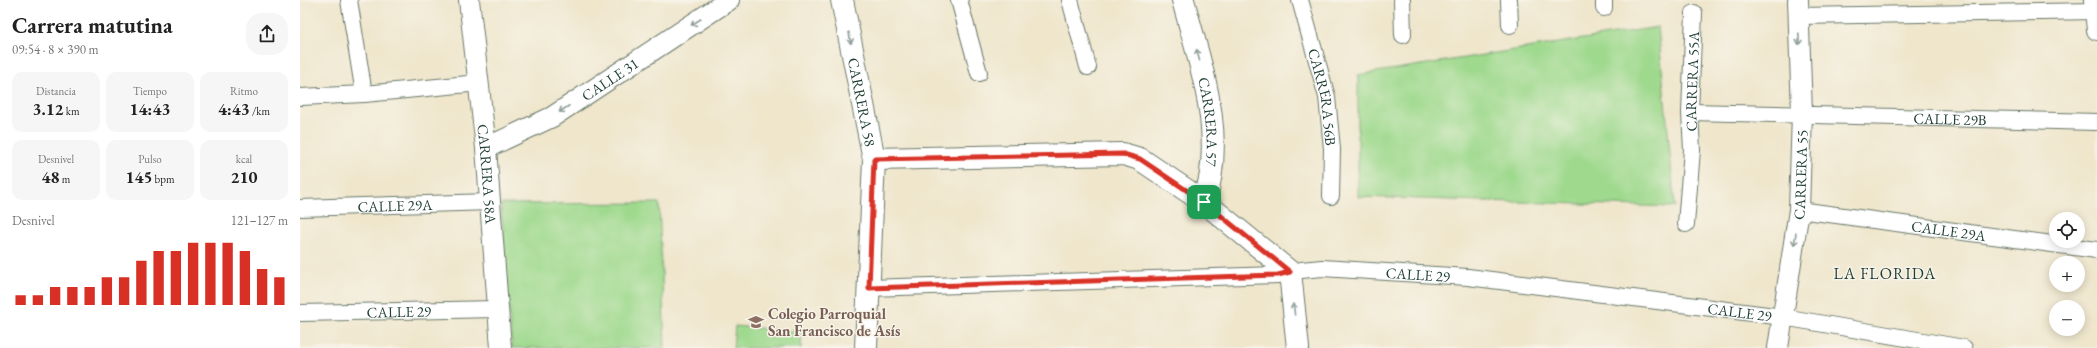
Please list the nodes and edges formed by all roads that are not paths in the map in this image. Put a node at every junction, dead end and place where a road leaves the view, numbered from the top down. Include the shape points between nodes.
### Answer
1 (349, 0) edge
2 (469, 0) edge
3 (728, 0) edge
4 (842, 0) edge
5 (959, 0) edge
6 (1070, 0) edge
7 (1183, 0) edge
8 (1300, 0) edge
9 (1402, 0) edge
10 (1509, 0) edge
11 (1982, 6) edge
12 (1898, 7) edge
13 (1798, 8) edge
14 (1694, 13) dead end
15 (2095, 14) edge
16 (1510, 24) dead end
17 (1403, 35) dead end
18 (1088, 67) dead end
19 (979, 73) dead end
20 (479, 83) junction
21 (364, 94) junction
22 (300, 97) edge
23 (1690, 112) junction
24 (1802, 113) junction
25 (2097, 122) edge
26 (486, 148) junction
27 (874, 159) junction
28 (1331, 196) dead end
29 (490, 202) junction
30 (1204, 202) junction
31 (300, 208) edge
32 (1799, 210) junction
33 (1686, 224) dead end
34 (2097, 250) edge
35 (1290, 272) junction
36 (869, 288) junction
37 (498, 309) junction
38 (300, 313) edge
39 (1784, 317) junction
40 (501, 348) edge
41 (866, 348) edge
42 (1298, 348) edge
43 (1778, 348) edge
44 (1964, 348) edge

1 - 21 street
2 - 20 street, CARRERA 58A
3 -> 26 street, CALLE 31 via 552,117
4 -> 27 main road, CARRERA 58
5 - 19 street
6 - 18 street
30 -> 7 main road, CARRERA 57 via 1208,190 1212,151 1208,91
8 - 28 street, CARRERA 56B via 1327,97 1332,150
9 - 17 street
10 - 16 street
11 - 12 street
11 - 15 street
12 - 13 street
13 -> 24 street, CARRERA 55
14 - 23 street, CARRERA 55A
20 - 21 street
20 - 26 street, CARRERA 58A
21 - 22 street
23 - 24 street, CALLE 29B
23 - 33 street, CARRERA 55A via 1692,150
24 - 25 street, CALLE 29B
24 - 32 street, CARRERA 55
26 - 29 street, CARRERA 58A
27 - 30 main road via 1123,154 1140,159
27 - 36 main road, CARRERA 58
29 - 31 street, CALLE 29A
29 - 37 street, CARRERA 58A
30 - 35 main road
32 - 34 street, CALLE 29A
32 -> 39 street, CARRERA 55
35 - 36 street, CALLE 29 via 1278,275
35 - 39 street, CALLE 29 via 1322,268 1468,277
42 -> 35 main road
36 - 41 main road, CARRERA 58
37 - 38 street, CALLE 29
37 - 40 street, CARRERA 58A
39 - 43 street, CARRERA 55
39 - 44 street, CALLE 29

